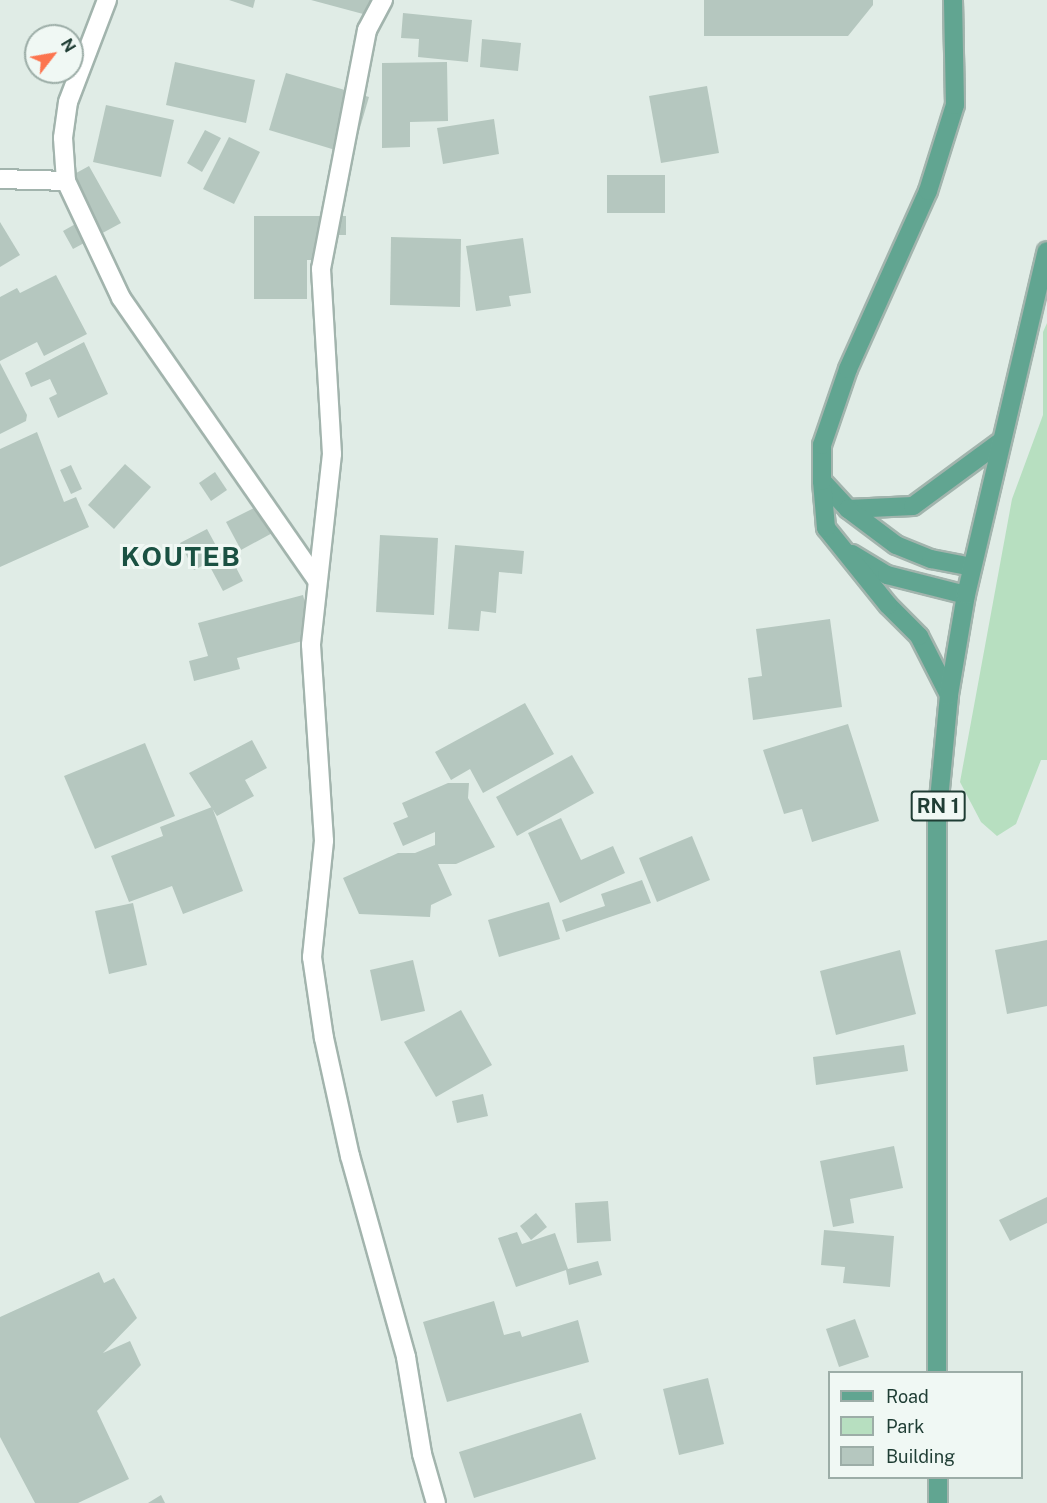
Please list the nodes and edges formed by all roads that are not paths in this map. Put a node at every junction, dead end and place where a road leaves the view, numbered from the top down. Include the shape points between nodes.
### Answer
1 (107, 0) edge
2 (383, 0) edge
3 (953, 0) edge
4 (0, 179) edge
5 (66, 181) junction
6 (1047, 250) edge
7 (1000, 442) junction
8 (822, 481) junction
9 (848, 510) junction
10 (840, 547) junction
11 (972, 567) junction
12 (317, 580) junction
13 (966, 595) junction
14 (949, 695) junction
15 (937, 1371) edge
16 (938, 1479) edge
17 (436, 1501) edge
18 (938, 1503) edge

1 - 5 street via 68,102 63,138
2 - 12 street via 367,30 321,269 332,454
3 - 8 main road via 955,105 928,191 848,369 822,445
4 - 5 street
5 - 12 street via 121,298
6 - 7 main road, RN 1
7 - 9 main road via 913,506
7 - 11 main road, RN 1
8 - 9 main road
8 - 10 main road via 826,528
9 - 11 main road via 896,544 931,559
10 - 13 main road via 887,575
10 - 14 main road via 919,636
11 - 13 main road, RN 1
12 - 17 street via 311,645 324,841 312,957 324,1038 350,1156 406,1357 422,1454
13 - 14 main road, RN 1
14 - 15 main road, RN 1 via 937,820
16 - 18 main road

